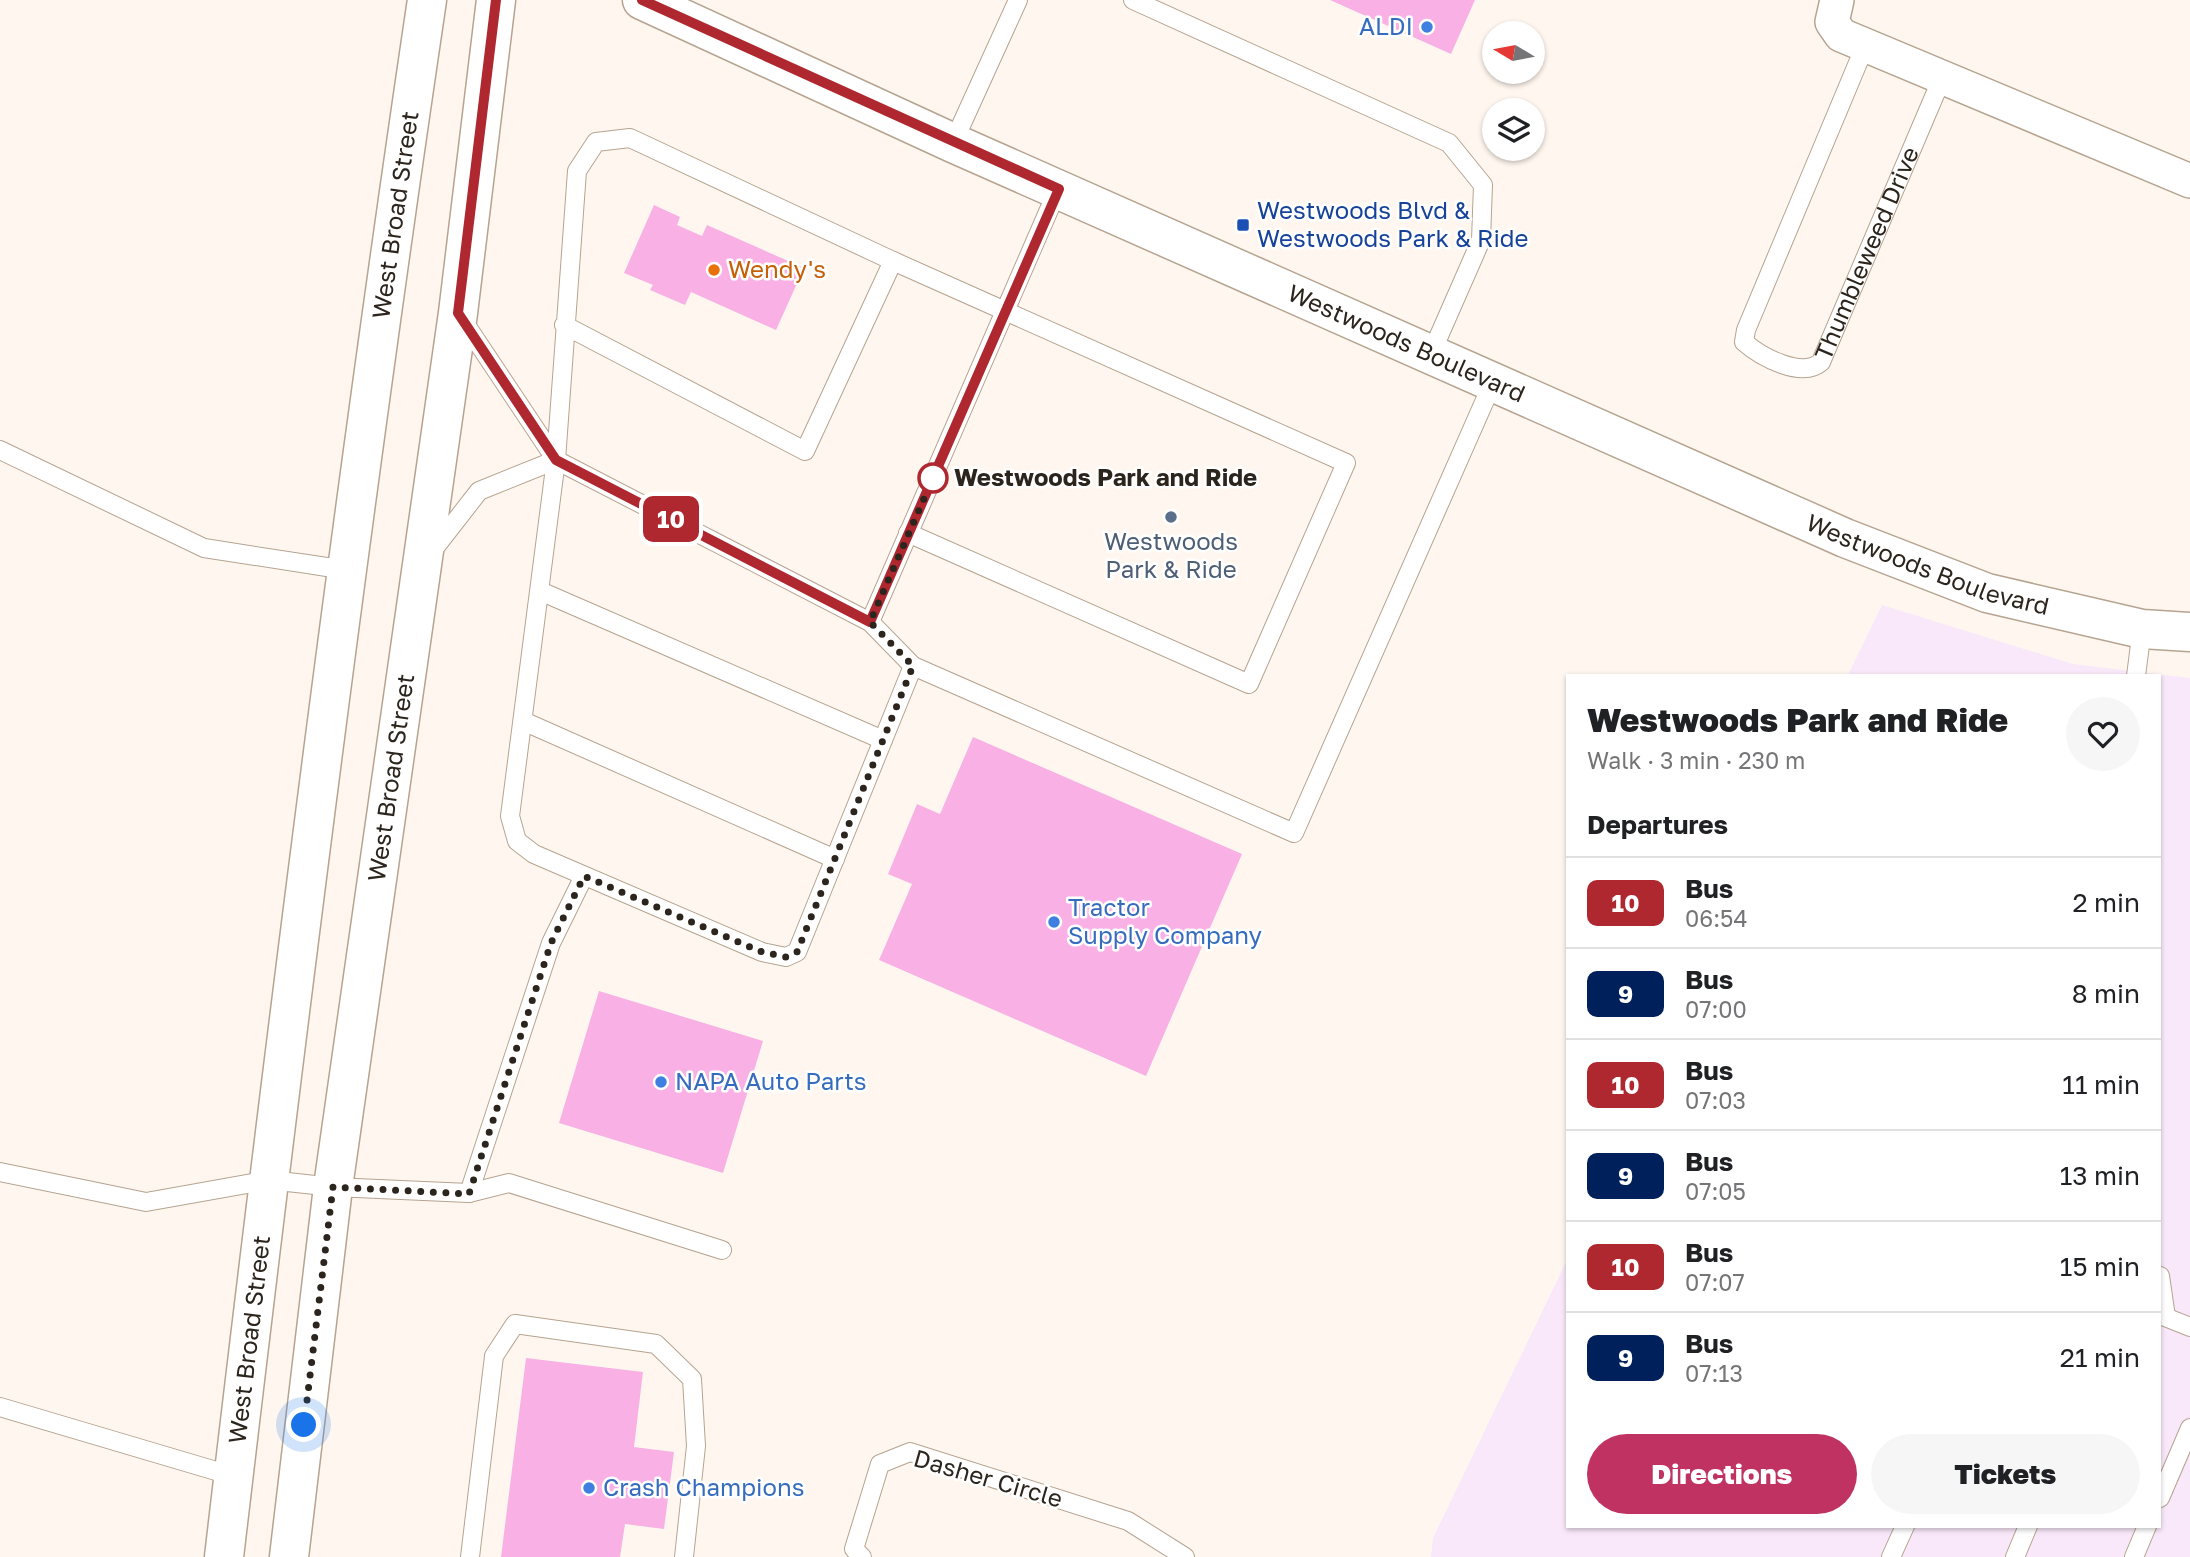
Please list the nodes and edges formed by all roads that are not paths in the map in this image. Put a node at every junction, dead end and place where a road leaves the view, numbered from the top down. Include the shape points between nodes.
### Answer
1 (427, 0) edge
2 (496, 0) edge
3 (642, 0) edge
4 (1018, 0) edge
5 (1133, 0) edge
6 (1837, 0) edge
7 (1865, 46) junction
8 (1942, 78) junction
9 (953, 143) junction
10 (2190, 181) edge
11 (1059, 189) junction
12 (893, 261) junction
13 (1005, 312) junction
14 (458, 313) junction
15 (564, 325) junction
16 (1431, 354) junction
17 (1493, 382) junction
18 (0, 450) edge
19 (556, 460) junction
20 (908, 533) junction
21 (421, 565) junction
22 (346, 570) junction
23 (540, 591) junction
24 (870, 622) junction
25 (2142, 629) junction
26 (2190, 632) edge
27 (913, 666) junction
28 (2136, 674) edge
29 (523, 721) junction
30 (883, 740) junction
31 (835, 859) junction
32 (584, 876) junction
33 (0, 1172) edge
34 (269, 1180) junction
35 (333, 1187) junction
36 (469, 1194) junction
37 (722, 1250) dead end
38 (2161, 1289) edge
39 (2163, 1316) edge
40 (2190, 1327) edge
41 (0, 1407) edge
42 (2190, 1428) edge
43 (233, 1476) junction
44 (2161, 1496) edge
45 (1904, 1528) edge
46 (2027, 1528) edge
47 (2146, 1528) edge
48 (224, 1557) edge
49 (289, 1557) edge
50 (470, 1557) edge
51 (684, 1557) edge
52 (862, 1557) edge
53 (1185, 1557) edge
54 (1891, 1557) edge
55 (2015, 1557) edge
56 (2134, 1557) edge

1 - 22 main road, West Broad Street
2 - 14 main road, West Broad Street
3 - 9 main road, Westwoods Boulevard
4 - 9 lane
5 - 16 lane via 1448,143 1483,186 1481,240
6 - 7 street via 1832,22 1841,35
7 - 8 street
7 - 8 lane, Thumbleweed Drive via 1746,330 1744,342 1753,350 1801,370 1814,369 1821,362
8 - 10 street
9 - 11 main road, Westwoods Boulevard
11 - 13 lane
11 - 16 main road, Westwoods Boulevard
12 - 13 lane
12 - 15 lane via 805,452
12 - 15 lane via 630,138 596,142 577,171
13 - 20 lane
13 - 20 lane via 1346,463 1249,684
14 - 19 lane
14 - 21 main road, West Broad Street
15 - 19 lane
16 - 17 main road, Westwoods Boulevard
17 - 25 main road, Westwoods Boulevard via 1844,538 1987,593
17 - 27 lane via 1294,833
18 - 22 lane via 204,548
19 - 21 lane via 479,492
19 - 23 lane
19 - 24 lane
20 - 24 lane
21 - 35 main road, West Broad Street
22 - 34 main road, West Broad Street
23 - 29 lane
23 - 30 lane
24 - 27 lane
25 - 26 main road, Westwoods Boulevard
25 - 28 lane
27 - 30 lane
29 - 31 lane
29 - 32 lane via 510,816 517,841 534,854
30 - 31 lane
31 - 32 lane via 797,952 786,957 762,952
32 - 36 lane via 551,943
33 - 34 lane via 146,1202
34 - 35 lane
34 - 43 main road, West Broad Street
35 - 36 lane
35 - 49 main road, West Broad Street
36 - 37 lane via 509,1183
38 - 39 lane
39 - 40 lane
41 - 43 lane
42 - 44 lane
43 - 48 main road, West Broad Street
45 - 54 lane
46 - 55 lane
47 - 56 lane
50 - 51 lane via 494,1356 515,1324 656,1344 692,1379 696,1446
52 - 53 lane, Dasher Circle via 855,1549 880,1464 910,1452 1128,1521

